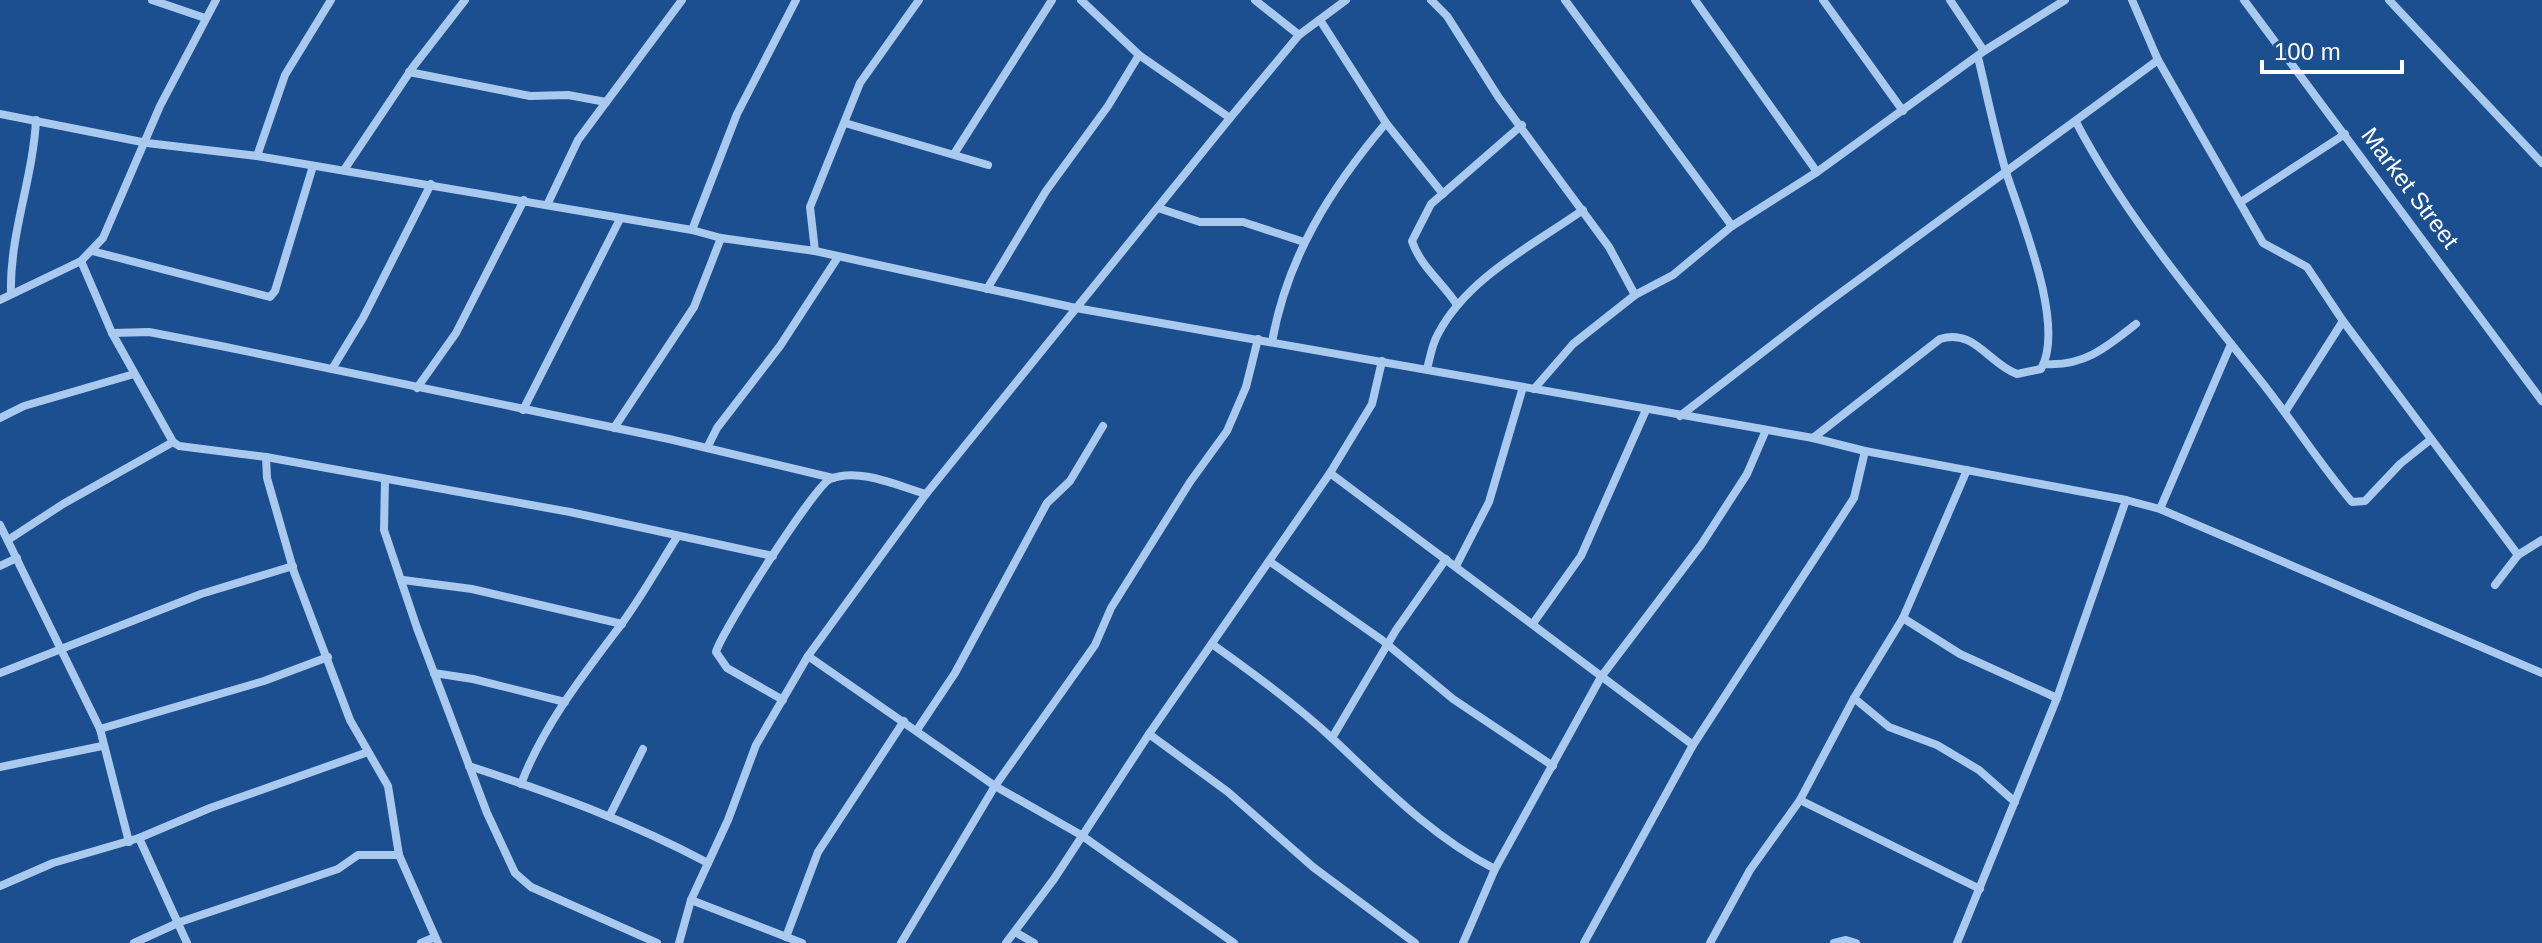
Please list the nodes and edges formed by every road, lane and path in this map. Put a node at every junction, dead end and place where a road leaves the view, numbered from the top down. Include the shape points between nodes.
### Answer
1 (152, 0) edge
2 (216, 0) edge
3 (331, 0) edge
4 (465, 0) edge
5 (682, 0) edge
6 (796, 0) edge
7 (919, 0) edge
8 (1052, 0) edge
9 (1081, 0) edge
10 (1255, 0) edge
11 (1346, 0) edge
12 (1431, 0) edge
13 (1565, 0) edge
14 (1695, 0) edge
15 (1823, 0) edge
16 (1950, 0) edge
17 (2065, 0) edge
18 (2132, 0) edge
19 (2244, 0) edge
20 (2389, 0) edge
21 (205, 18) junction
22 (1320, 20) junction
23 (1299, 35) junction
24 (1981, 54) junction
25 (1139, 55) junction
26 (2158, 60) junction
27 (409, 72) junction
28 (606, 102) junction
29 (1903, 111) junction
30 (0, 114) edge
31 (1230, 118) junction
32 (36, 120) junction
33 (2076, 122) junction
34 (845, 123) junction
35 (1386, 123) junction
36 (1522, 125) junction
37 (2345, 134) junction
38 (147, 143) junction
39 (954, 154) junction
40 (257, 156) junction
41 (2542, 163) edge
42 (988, 165) dead end
43 (313, 166) junction
44 (344, 170) junction
45 (2006, 170) junction
46 (1817, 172) junction
47 (431, 184) junction
48 (1443, 194) junction
49 (524, 200) junction
50 (2241, 202) junction
51 (548, 203) junction
52 (1158, 208) junction
53 (1583, 210) junction
54 (620, 219) junction
55 (1732, 226) junction
56 (692, 230) junction
57 (721, 238) junction
58 (1304, 242) junction
59 (92, 251) junction
60 (815, 251) junction
61 (838, 257) junction
62 (81, 261) junction
63 (987, 289) junction
64 (11, 294) junction
65 (1635, 295) junction
66 (0, 300) edge
67 (1457, 305) junction
68 (1076, 308) junction
69 (2343, 321) junction
70 (2136, 324) dead end
71 (112, 333) junction
72 (1258, 339) junction
73 (1272, 342) junction
74 (2231, 344) junction
75 (1382, 361) junction
76 (2044, 364) junction
77 (332, 369) junction
78 (1427, 369) junction
79 (134, 374) junction
80 (1523, 387) junction
81 (417, 388) junction
82 (1534, 389) junction
83 (2542, 401) edge
84 (523, 410) junction
85 (1646, 410) junction
86 (2285, 412) junction
87 (1680, 416) junction
88 (0, 418) edge
89 (1103, 426) dead end
90 (614, 428) junction
91 (1766, 430) junction
92 (1813, 438) junction
93 (2430, 440) junction
94 (173, 442) junction
95 (707, 448) junction
96 (1865, 451) junction
97 (266, 457) junction
98 (1967, 470) junction
99 (1330, 473) junction
100 (833, 478) junction
101 (385, 479) junction
102 (926, 494) junction
103 (2126, 500) junction
104 (2160, 509) junction
105 (0, 525) edge
106 (677, 537) junction
107 (8, 540) junction
108 (2542, 540) edge
109 (2518, 555) junction
110 (773, 556) junction
111 (17, 558) junction
112 (1446, 559) junction
113 (1269, 561) junction
114 (0, 566) edge
115 (293, 566) junction
116 (1456, 566) junction
117 (403, 580) junction
118 (2495, 585) dead end
119 (1903, 618) junction
120 (1534, 622) junction
121 (622, 624) junction
122 (1212, 644) junction
123 (1389, 647) junction
124 (62, 649) junction
125 (808, 656) junction
126 (328, 657) junction
127 (0, 673) edge
128 (434, 673) junction
129 (2542, 673) edge
130 (1601, 677) junction
131 (1854, 698) junction
132 (2057, 698) junction
133 (783, 700) junction
134 (565, 702) junction
135 (904, 721) junction
136 (100, 729) junction
137 (917, 730) junction
138 (1149, 734) junction
139 (1332, 738) junction
140 (1693, 745) junction
141 (102, 746) junction
142 (643, 749) dead end
143 (368, 752) junction
144 (469, 766) junction
145 (1553, 766) junction
146 (0, 767) edge
147 (521, 784) junction
148 (995, 786) junction
149 (1800, 800) junction
150 (2015, 802) junction
151 (610, 815) junction
152 (1081, 835) junction
153 (134, 840) junction
154 (399, 855) junction
155 (708, 863) junction
156 (1495, 869) junction
157 (0, 886) edge
158 (1980, 889) junction
159 (691, 900) junction
160 (180, 922) junction
161 (1015, 932) junction
162 (786, 937) junction
163 (436, 940) edge
164 (134, 943) edge
165 (187, 943) edge
166 (421, 943) edge
167 (657, 943) edge
168 (679, 943) edge
169 (802, 943) edge
170 (901, 943) edge
171 (1006, 943) edge
172 (1034, 943) edge
173 (1234, 943) edge
174 (1415, 943) edge
175 (1463, 943) edge
176 (1584, 943) edge
177 (1710, 943) edge
178 (1834, 943) edge
179 (1856, 943) edge
180 (1957, 943) edge

1 - 21 street
2 - 21 street
3 - 40 street via 285,75
4 - 27 street
5 - 28 street
6 - 56 street via 737,114
7 - 34 street via 860,83
8 - 39 street
9 - 25 street
10 - 23 street
11 - 22 street
12 - 36 street
13 - 55 street
14 - 46 street
15 - 29 street
16 - 24 street
17 - 24 street
18 - 26 street
19 - 37 street, Market Street
20 - 41 street
21 - 38 street
22 - 23 street
22 - 35 street
23 - 31 street
24 - 29 street
24 - 45 street
25 - 31 street
25 - 63 street
26 - 33 street
26 - 50 street
27 - 28 street via 530,96
27 - 44 street
28 - 51 street via 578,140
29 - 46 street
30 - 32 street
31 - 52 street
32 - 38 street
32 - 64 street via 34,160 10,266
33 - 45 street
33 - 74 street via 2103,173 2182,286
34 - 39 street
34 - 60 street via 810,207
35 - 48 street
35 - 58 street via 1346,170
36 - 48 street
36 - 53 street
37 - 50 street
37 - 83 street, Market Street
38 - 40 street
38 - 59 street via 111,227
39 - 42 street
40 - 43 street
43 - 44 street
43 - 59 street via 270,297
44 - 47 street
45 - 76 street via 2041,277 2050,347
45 - 87 street
46 - 55 street
47 - 49 street
47 - 77 street
48 - 67 street via 1431,204 1412,241 1424,266
49 - 51 street
49 - 81 street via 456,333
50 - 69 street via 2263,243 2307,267
51 - 54 street
52 - 58 street via 1200,222 1243,222
52 - 68 street
53 - 65 street
53 - 67 street via 1488,276
54 - 56 street
54 - 84 street
55 - 65 street via 1673,275
56 - 57 street
57 - 60 street
57 - 90 street via 694,307
58 - 73 street via 1293,261
59 - 62 street
60 - 61 street
61 - 63 street
61 - 95 street
62 - 64 street
62 - 71 street
63 - 68 street
64 - 66 street
65 - 82 street via 1573,344
67 - 78 street via 1437,335
68 - 72 street
68 - 102 street
69 - 86 street
69 - 93 street
70 - 76 street via 2082,361
71 - 77 street via 149,332
71 - 79 street
72 - 73 street
72 - 148 street via 1227,431 1111,608 1095,645
73 - 75 street
74 - 86 street
74 - 104 street
75 - 78 street
75 - 99 street via 1372,404
76 - 92 street via 2017,374 1971,340 1940,339
77 - 81 street
78 - 80 street
79 - 88 street
79 - 94 street
80 - 82 street
80 - 116 street via 1489,502
81 - 84 street
82 - 85 street
84 - 90 street
85 - 87 street
85 - 120 street via 1581,556
86 - 93 street via 2323,467 2359,504
87 - 91 street
89 - 137 street via 1070,481 1047,503 955,673
90 - 95 street
91 - 92 street
91 - 130 street via 1747,474 1701,545
92 - 96 street
93 - 109 street
94 - 97 street
94 - 107 street
95 - 100 street
96 - 98 street
96 - 140 street via 1854,498
97 - 101 street
97 - 115 street via 267,478
98 - 103 street
98 - 119 street
99 - 112 street
99 - 113 street
100 - 102 street via 866,476
100 - 110 street via 819,486
101 - 106 street
101 - 117 street via 384,530
102 - 125 street
103 - 104 street
103 - 132 street
104 - 129 street
105 - 107 street
106 - 110 street
106 - 121 street
107 - 111 street
108 - 109 street
109 - 118 street
110 - 133 street via 716,652 727,668
111 - 114 street
111 - 124 street
112 - 116 street
112 - 123 street
113 - 122 street
113 - 123 street
115 - 124 street via 201,594
115 - 126 street
116 - 120 street
117 - 121 street via 472,589
117 - 128 street
119 - 131 street
119 - 132 street via 1960,654
120 - 130 street
121 - 134 street
122 - 138 street
122 - 139 street
123 - 139 street
123 - 145 street via 1453,699
124 - 127 street
124 - 136 street
125 - 133 street
125 - 135 street
126 - 136 street
126 - 143 street via 350,720
128 - 134 street
128 - 144 street
130 - 140 street
130 - 145 street
131 - 149 street
131 - 150 street via 1889,727 1937,745 1979,770
132 - 150 street
133 - 155 street via 756,745
134 - 147 street
135 - 137 street
135 - 162 street via 818,852
136 - 141 street
137 - 148 street
138 - 152 street
138 - 174 street
139 - 156 street via 1388,794
140 - 176 street
141 - 146 street
141 - 153 street
142 - 151 street
143 - 153 street
143 - 154 street via 388,786
144 - 147 street
144 - 167 street via 509,861 531,887
145 - 156 street
147 - 151 street
148 - 152 street
148 - 170 street
149 - 158 street
149 - 177 street via 1750,870
150 - 158 street
151 - 155 street
152 - 161 street
152 - 173 street
153 - 157 street via 53,863
153 - 160 street
154 - 160 street via 358,855 338,869
154 - 163 street
155 - 159 street
156 - 175 street
158 - 180 street
159 - 162 street
159 - 168 street
160 - 164 street
160 - 165 street
161 - 171 street
161 - 172 street
162 - 169 street
163 - 166 street
178 - 179 street

